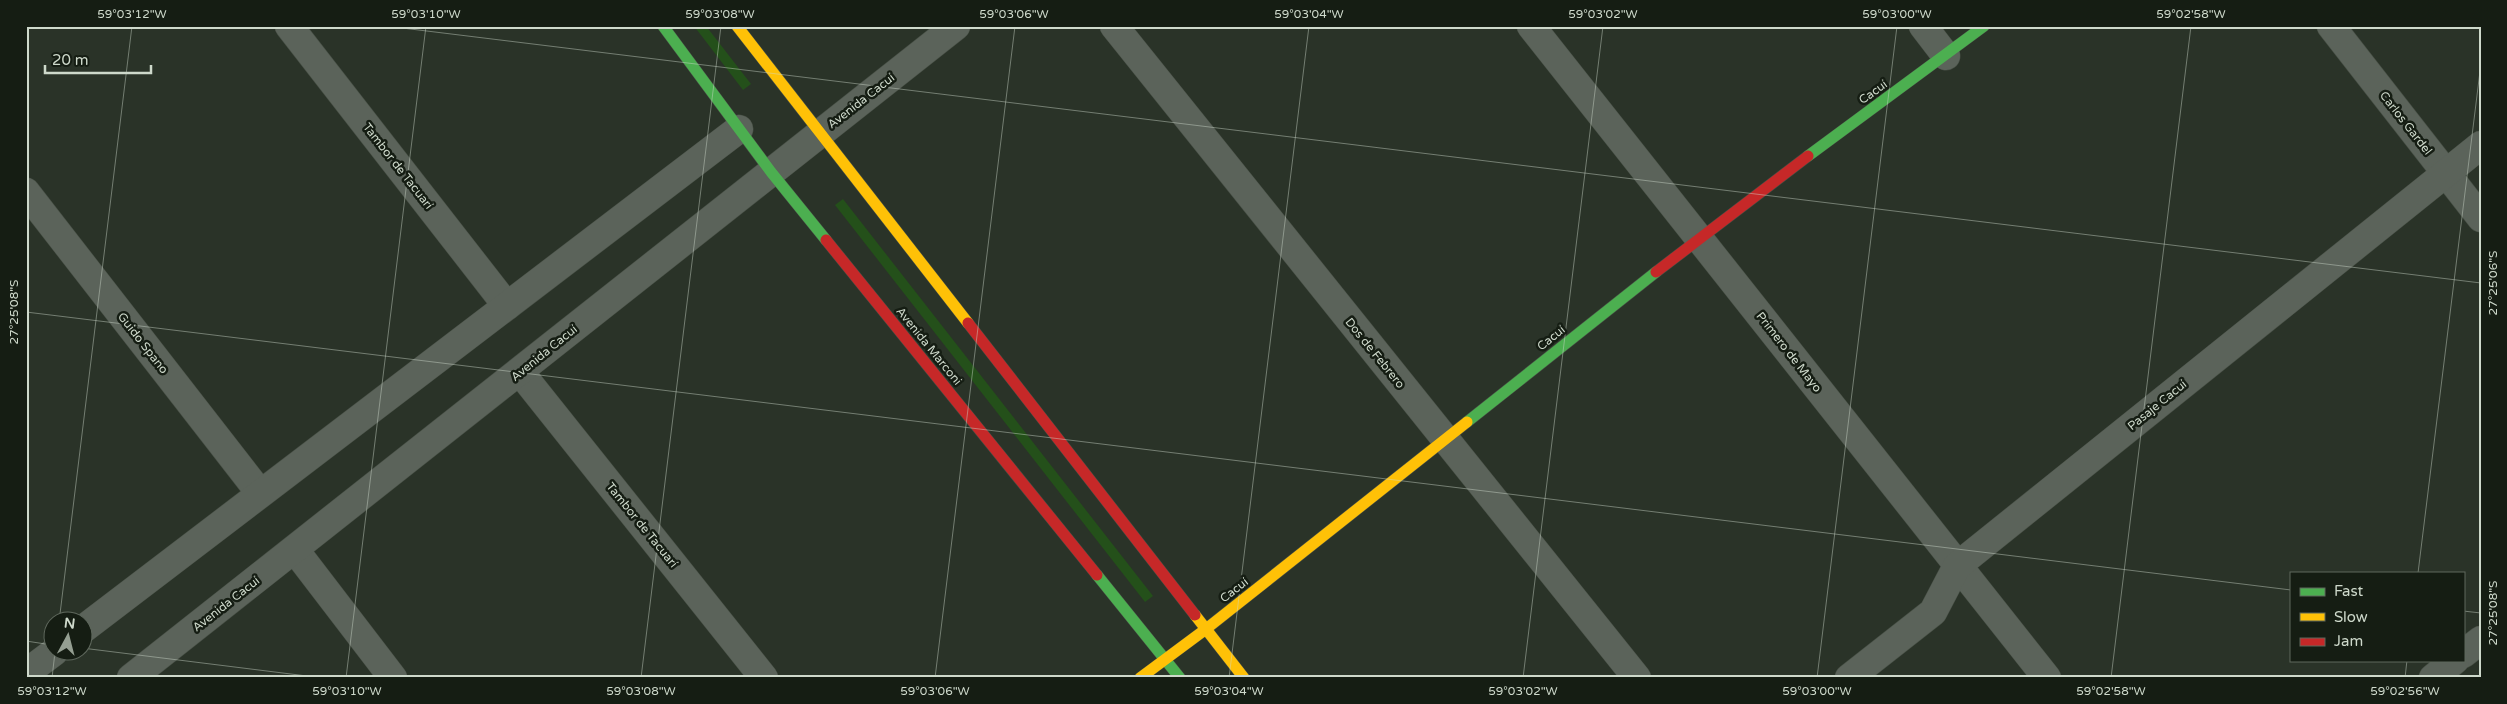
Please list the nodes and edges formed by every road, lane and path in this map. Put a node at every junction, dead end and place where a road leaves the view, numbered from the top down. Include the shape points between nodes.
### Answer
1 (289, 26) edge
2 (663, 26) edge
3 (737, 26) edge
4 (956, 26) edge
5 (1114, 26) edge
6 (1532, 26) edge
7 (1923, 26) edge
8 (1984, 26) edge
9 (2331, 26) edge
10 (1946, 56) junction
11 (739, 129) junction
12 (820, 133) junction
13 (2481, 145) edge
14 (771, 172) junction
15 (2445, 174) junction
16 (26, 192) edge
17 (2481, 218) edge
18 (1698, 237) junction
19 (507, 306) junction
20 (520, 372) junction
21 (1445, 440) junction
22 (260, 493) junction
23 (295, 550) junction
24 (1957, 566) junction
25 (92, 622) edge
26 (1206, 629) junction
27 (2481, 640) edge
28 (2464, 653) edge
29 (1164, 658) junction
30 (42, 661) edge
31 (2453, 662) edge
32 (26, 673) edge
33 (131, 678) edge
34 (393, 678) edge
35 (764, 678) edge
36 (1140, 678) edge
37 (1180, 678) edge
38 (1244, 678) edge
39 (1638, 678) edge
40 (1849, 678) edge
41 (2047, 678) edge
42 (2433, 678) edge

1 - 19 street, Tambor de Tacuarí
2 - 11 main road, Avenida Marconi
3 - 12 main road
4 - 12 street, Avenida Cacuí
5 - 21 street, Dos de Febrero
6 - 18 street, Primero de Mayo
7 - 10 street
8 - 10 main road, Cacuí
9 - 15 street, Carlos Gardel
10 - 18 main road, Cacuí
11 - 14 main road, Avenida Marconi
11 - 19 street
12 - 14 street, Avenida Cacuí
12 - 26 main road
13 - 15 street, Pasaje Cacuí
14 - 20 street, Avenida Cacuí
14 - 29 main road, Avenida Marconi
15 - 17 street, Carlos Gardel
15 - 24 street, Pasaje Cacuí
16 - 22 street, Guido Spano
18 - 21 main road, Cacuí
18 - 24 street, Primero de Mayo
19 - 22 street
20 - 23 street, Avenida Cacuí
20 - 35 street, Tambor de Tacuarí
21 - 26 main road, Cacuí
21 - 39 street, Dos de Febrero
22 - 25 street
23 - 33 street, Avenida Cacuí
23 - 34 street
24 - 40 street, Pasaje Cacuí via 1933,612
24 - 41 street, Primero de Mayo
26 - 29 main road, Cacuí
26 - 38 main road
27 - 28 street
29 - 36 main road, Cacuí
29 - 37 main road, Avenida Marconi
30 - 32 street
31 - 42 street

